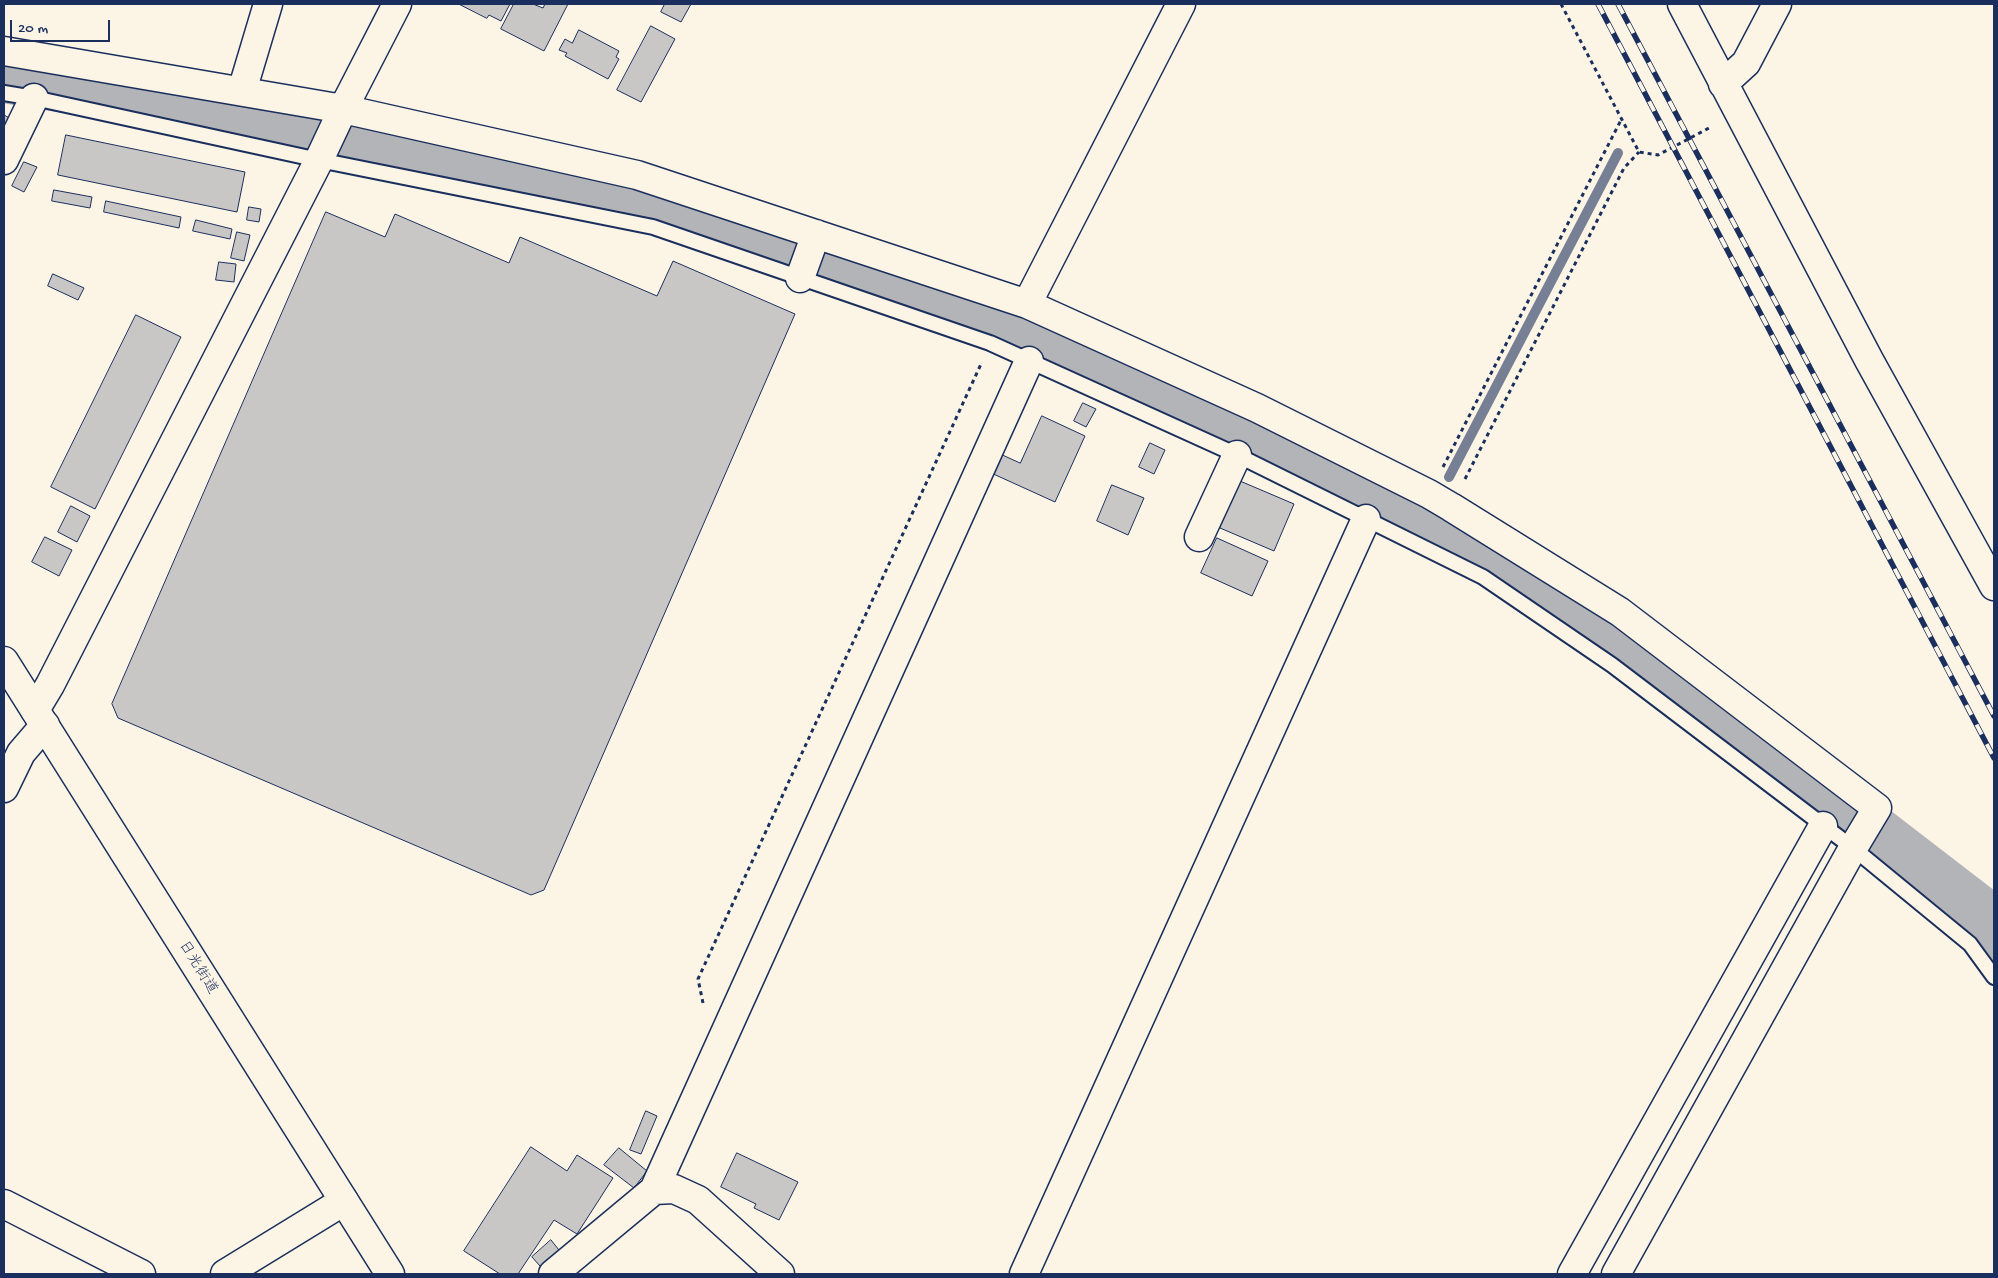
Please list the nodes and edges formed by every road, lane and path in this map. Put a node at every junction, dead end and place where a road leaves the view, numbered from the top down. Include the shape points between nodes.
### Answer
1 (268, 4) edge
2 (397, 4) edge
3 (1181, 4) edge
4 (1561, 4) edge
5 (1682, 4) edge
6 (1777, 4) edge
7 (4, 51) edge
8 (1723, 84) junction
9 (242, 91) junction
10 (4, 93) edge
11 (34, 98) junction
12 (343, 109) junction
13 (1738, 113) junction
14 (1621, 120) junction
15 (1639, 152) junction
16 (4, 160) edge
17 (320, 160) junction
18 (816, 234) junction
19 (800, 278) junction
20 (1027, 304) junction
21 (990, 343) junction
22 (1029, 361) junction
23 (1237, 455) junction
24 (1440, 500) junction
25 (1366, 519) junction
26 (1199, 537) dead end
27 (1994, 586) edge
28 (4, 661) edge
29 (40, 718) junction
30 (4, 788) edge
31 (1822, 826) junction
32 (1853, 848) junction
33 (1994, 977) edge
34 (725, 1034) junction
35 (654, 1190) junction
36 (344, 1201) junction
37 (4, 1204) edge
38 (141, 1274) edge
39 (225, 1274) edge
40 (390, 1274) edge
41 (553, 1274) edge
42 (780, 1274) edge
43 (1024, 1274) edge
44 (1572, 1274) edge
45 (1616, 1274) edge

1 - 9 main road
2 - 12 main road
3 - 20 main road
4 - 14 path
5 - 8 main road
6 - 8 main road via 1746,63
7 - 9 main road
8 - 13 main road
9 - 12 main road
10 - 11 lane
11 - 16 main road
11 - 17 lane
12 - 17 main road
12 - 18 main road via 637,175
13 - 15 path via 1658,155
13 - 27 main road
14 - 15 path
14 - 24 path
15 - 24 path via 1624,168
17 - 19 lane via 653,227
17 - 29 main road via 50,685
18 - 19 main road
18 - 20 main road
19 - 21 lane
20 - 24 main road via 1257,408
21 - 22 lane
21 - 34 path via 698,979 708,1026
22 - 23 lane
22 - 34 main road
23 - 25 lane
23 - 26 main road
24 - 32 main road via 1620,612 1877,808
25 - 31 lane via 1483,577 1612,665
25 - 43 main road
28 - 29 main road, 日光街道
29 - 30 main road
29 - 36 main road, 日光街道
31 - 32 lane
31 - 44 main road
32 - 33 lane via 1970,944
32 - 45 main road
34 - 35 main road
35 - 41 main road
35 - 42 main road via 674,1189 698,1200
36 - 39 main road
36 - 40 main road, 日光街道
37 - 38 main road

